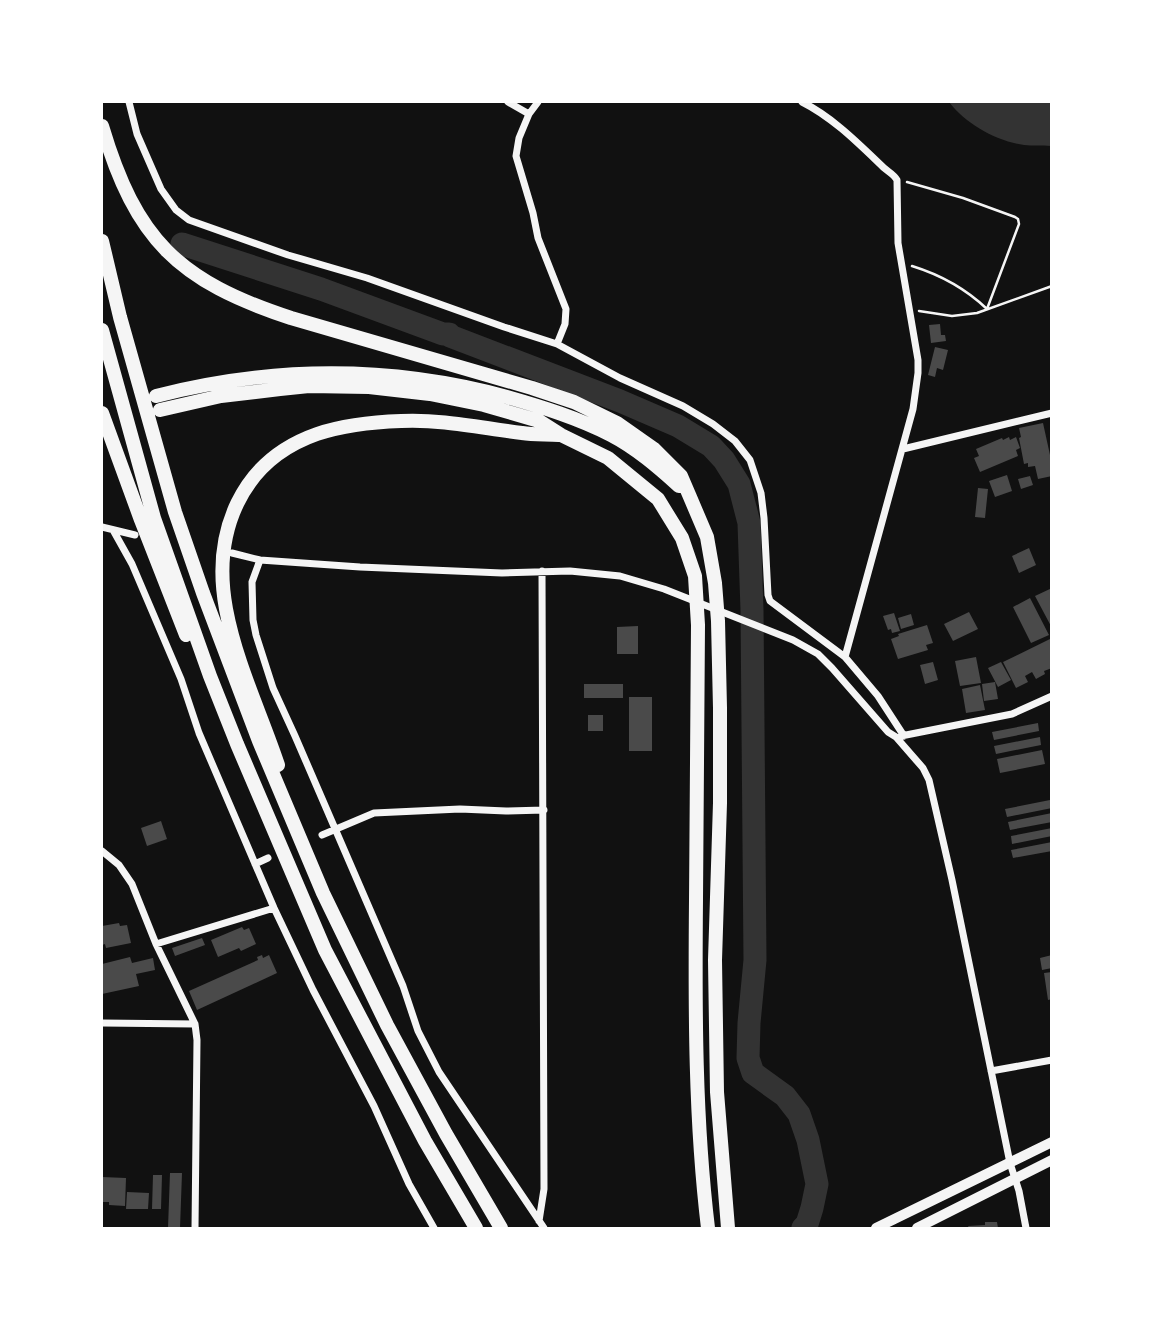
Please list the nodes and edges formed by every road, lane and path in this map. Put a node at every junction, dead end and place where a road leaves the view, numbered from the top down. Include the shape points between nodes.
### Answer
1 (130, 102) edge
2 (508, 102) edge
3 (538, 102) edge
4 (802, 102) edge
5 (529, 114) junction
6 (102, 126) edge
7 (897, 180) junction
8 (102, 241) edge
9 (901, 265) junction
10 (1052, 286) edge
11 (987, 309) junction
12 (909, 310) junction
13 (102, 330) edge
14 (557, 344) junction
15 (102, 413) edge
16 (1052, 413) edge
17 (561, 435) junction
18 (903, 449) junction
19 (690, 496) junction
20 (102, 527) edge
21 (113, 530) junction
22 (135, 535) dead end
23 (232, 553) dead end
24 (260, 560) junction
25 (542, 571) junction
26 (845, 657) junction
27 (1052, 696) edge
28 (900, 736) junction
29 (237, 744) junction
30 (544, 810) junction
31 (336, 829) junction
32 (322, 835) dead end
33 (103, 854) edge
34 (268, 858) dead end
35 (255, 864) junction
36 (323, 893) junction
37 (274, 908) junction
38 (156, 944) junction
39 (102, 1023) edge
40 (195, 1024) junction
41 (1052, 1060) edge
42 (991, 1071) junction
43 (1052, 1142) edge
44 (1052, 1160) edge
45 (1010, 1163) junction
46 (1015, 1179) junction
47 (539, 1221) junction
48 (195, 1228) edge
49 (434, 1228) edge
50 (476, 1228) edge
51 (501, 1228) edge
52 (544, 1228) edge
53 (708, 1228) edge
54 (728, 1228) edge
55 (876, 1228) edge
56 (917, 1228) edge
57 (1026, 1228) edge

1 - 14 street via 137,134 161,189 190,220
2 - 5 street
3 - 5 street
4 - 7 street via 861,145
5 - 14 street via 519,138 517,162 538,238 566,309
6 - 19 highway via 137,214 172,257 209,284 270,311 574,402 617,423 654,449 681,477
7 - 9 street
7 - 11 path via 1018,219 1019,228
8 - 36 highway via 175,512 232,673
9 - 11 path via 937,274
9 - 12 street
10 - 11 path
11 - 12 path via 952,316
12 - 18 street via 918,373
13 - 29 highway via 154,518
14 - 26 street via 683,406 735,441 750,460 761,493 771,601
15 - 29 highway via 170,599
16 - 18 street
17 - 19 highway via 539,421 484,405 369,387 309,386 158,403 216,382 304,373 359,373 458,385 558,412 612,435 651,461
17 - 36 highway via 430,421 356,424 315,435 280,453 251,479 241,495 223,547 225,608
17 - 53 highway via 608,458 658,499 682,538 695,576 695,987
18 - 26 street
19 - 54 highway via 707,537 718,621 715,960
20 - 21 street
21 - 22 street
21 - 35 street via 181,679
23 - 24 street
24 - 25 street via 502,573
24 - 31 street via 252,582 256,635 273,688
25 - 28 street via 620,576 793,640 818,654 888,732
25 - 30 street
26 - 28 street via 878,696
27 - 28 street via 1012,714
28 - 42 street via 929,780
29 - 50 highway via 325,950
30 - 31 street via 374,813
30 - 47 street via 544,1189
31 - 32 street
31 - 47 street via 439,1072
33 - 38 street via 119,865 132,884
34 - 35 street
35 - 37 street
36 - 51 highway via 387,1025
37 - 38 street
37 - 49 street
38 - 40 street
39 - 40 street
40 - 48 street
41 - 42 street
42 - 45 street
43 - 45 main road
44 - 46 main road
45 - 46 street
45 - 55 main road
46 - 56 main road
46 - 57 street
47 - 52 street

